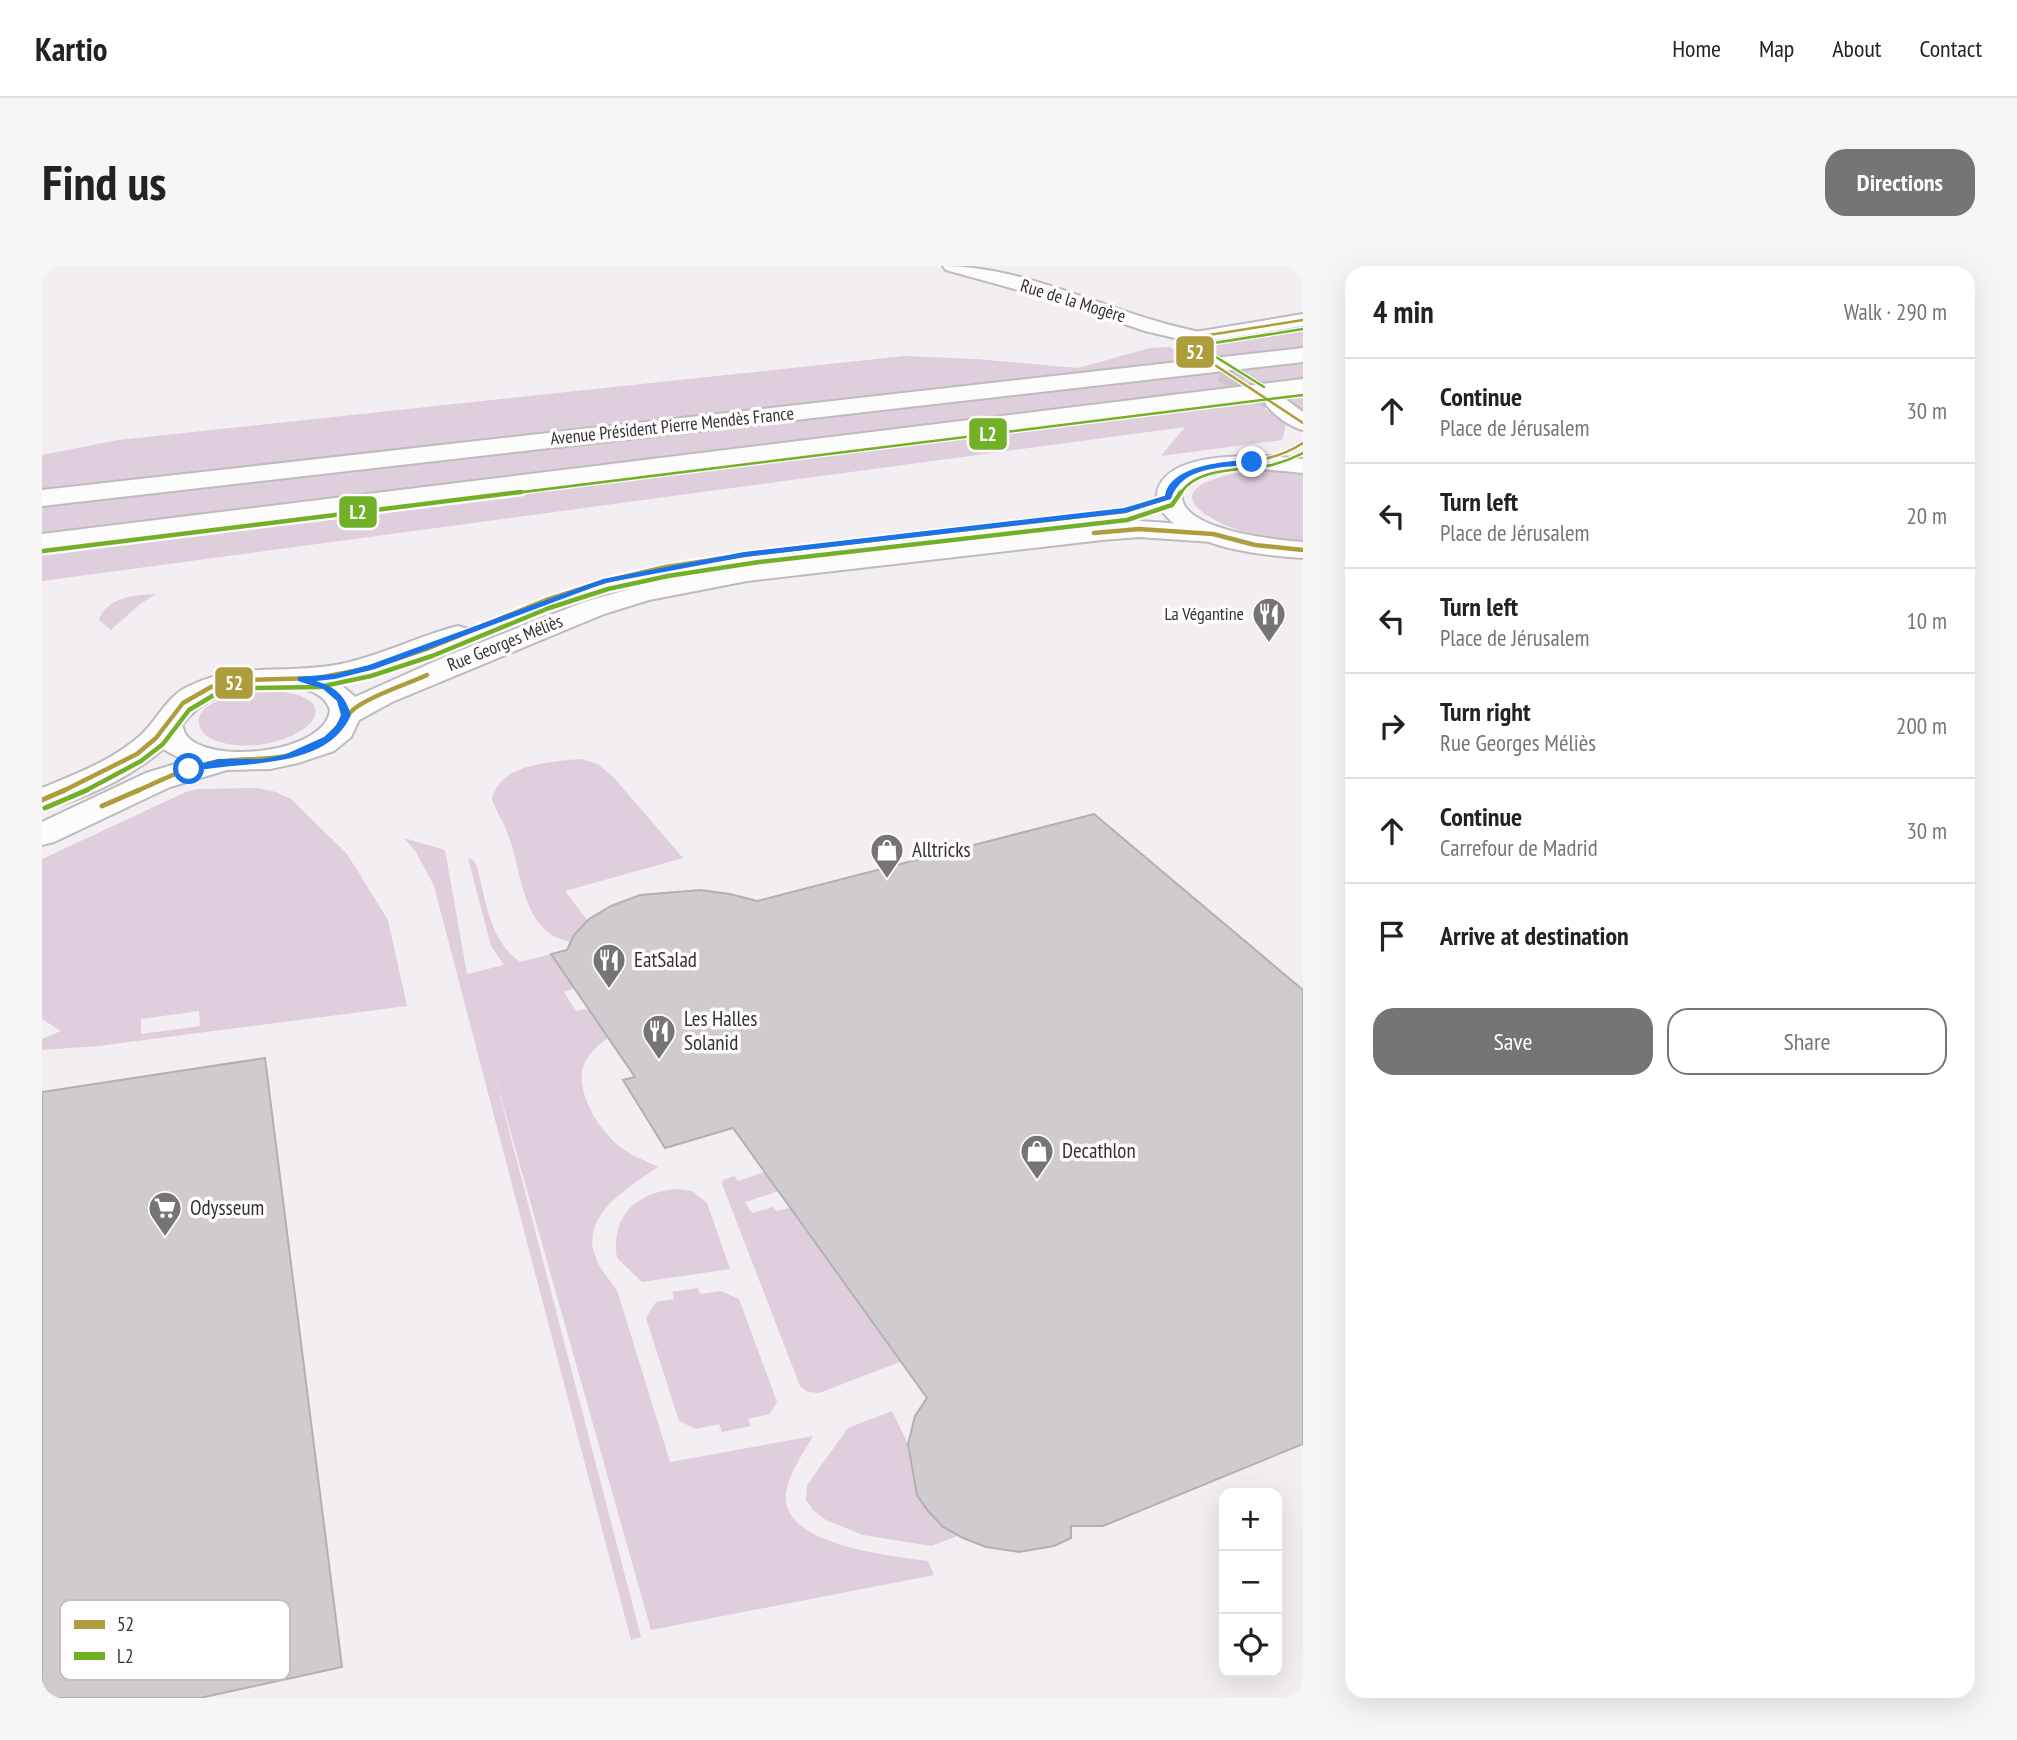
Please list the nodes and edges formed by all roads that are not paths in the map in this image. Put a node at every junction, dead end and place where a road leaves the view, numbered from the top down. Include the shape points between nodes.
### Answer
1 (953, 266) edge
2 (1303, 320) edge
3 (1303, 355) edge
4 (1303, 386) edge
5 (1276, 403) tunnel mouth
6 (1303, 423) edge
7 (1303, 443) edge
8 (1252, 462) junction
9 (1303, 466) edge
10 (1168, 497) junction
11 (42, 498) edge
12 (1213, 534) junction
13 (42, 541) edge
14 (1303, 550) edge
15 (301, 679) junction
16 (346, 715) junction
17 (167, 726) junction
18 (218, 762) junction
19 (42, 800) edge
20 (42, 835) edge

1 - 2 main road, Rue de la Mogère via 1152,327 1176,344 1193,346
3 - 11 main road, Avenue Président Pierre Mendès France
4 - 13 main road, Avenue Président Pierre Mendès France
5 - 6 main road
7 - 8 main road via 1295,450
8 - 9 main road
8 - 10 main road via 1190,472 1170,488
10 - 12 main road via 1174,510
10 - 15 main road, Rue Georges Méliès via 1125,511 651,570 563,595 372,667 335,677
12 - 14 main road
12 - 16 main road, Rue Georges Méliès via 1139,529 1102,532 678,585 582,613 381,695
15 - 16 main road via 326,687 342,699
15 - 17 main road via 231,681 198,692 176,708
16 - 18 main road via 341,727 310,750 261,762
17 - 18 main road via 173,741 189,753
17 - 19 main road via 126,761
18 - 20 main road via 158,780

